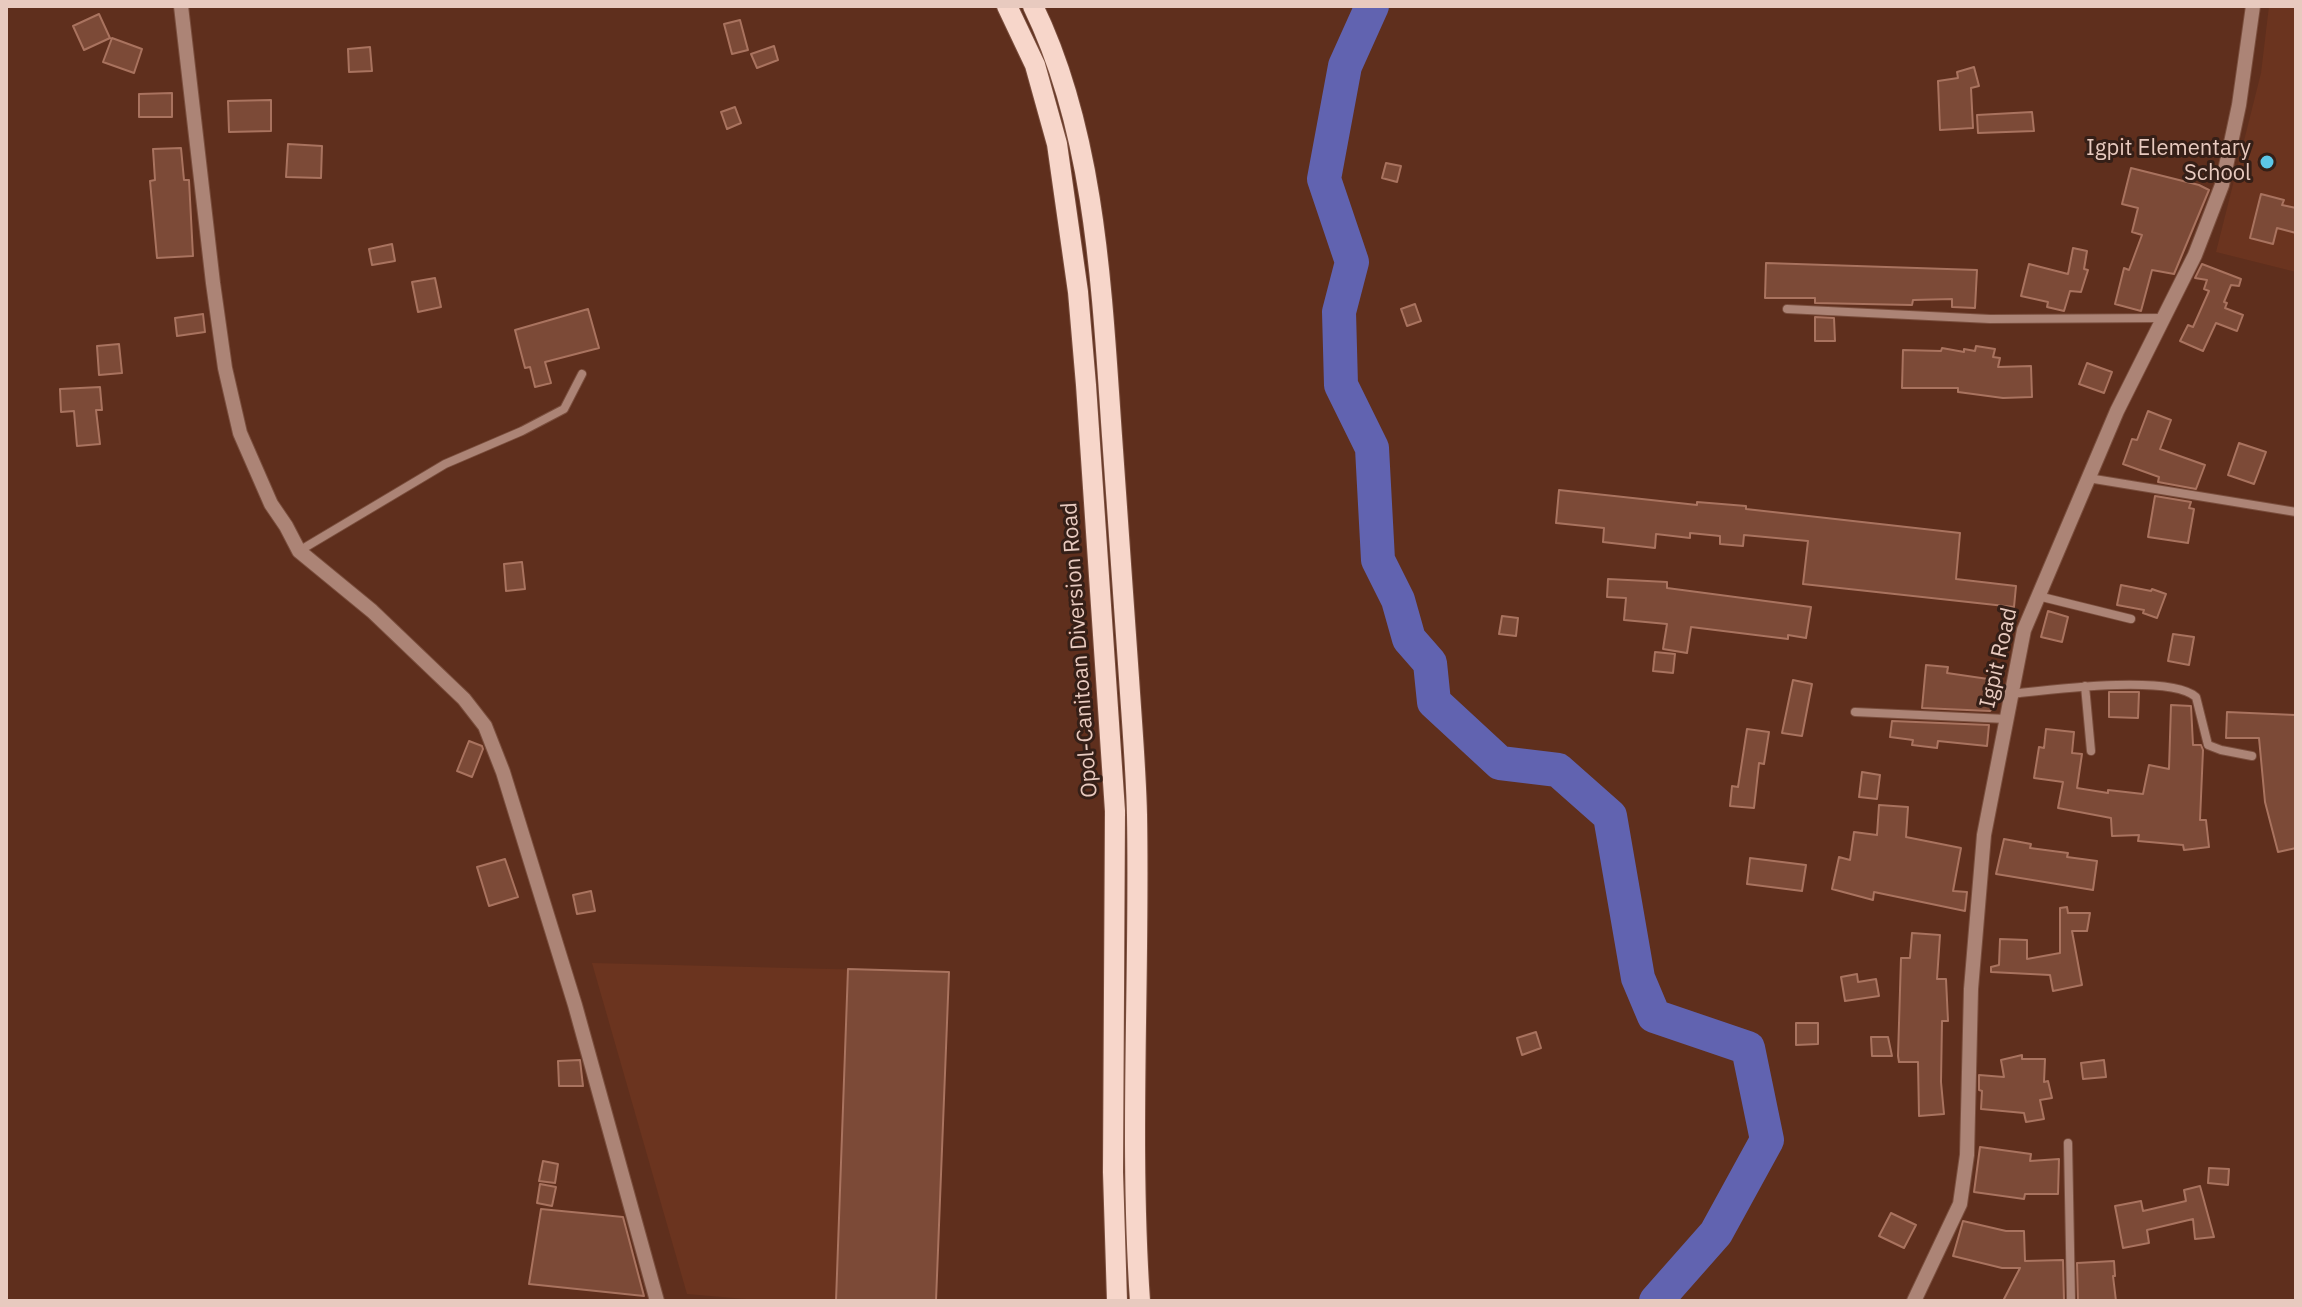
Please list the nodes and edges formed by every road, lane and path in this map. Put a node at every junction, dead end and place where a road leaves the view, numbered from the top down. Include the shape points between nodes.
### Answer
1 (181, 6) edge
2 (1007, 6) edge
3 (1033, 6) edge
4 (2253, 6) edge
5 (1787, 309) dead end
6 (2163, 318) junction
7 (582, 374) dead end
8 (2088, 478) junction
9 (2296, 512) edge
10 (299, 551) junction
11 (2037, 596) junction
12 (2131, 619) dead end
13 (2085, 686) junction
14 (2011, 694) junction
15 (1855, 712) dead end
16 (2006, 719) junction
17 (2091, 751) dead end
18 (2252, 756) dead end
19 (2068, 1143) dead end
20 (657, 1301) edge
21 (1117, 1301) edge
22 (1140, 1301) edge
23 (1914, 1301) edge
24 (2071, 1301) edge

1 - 10 street via 228,381 240,433 271,504
2 - 21 main road, Opol-Canitoan Diversion Road via 1035,65 1057,144 1086,385 1115,811
3 - 22 main road, Opol-Canitoan Diversion Road via 1056,57 1079,143 1108,383 1137,810 1135,1163
4 - 6 street, Igpit Road via 2222,185
5 - 6 street via 1990,319
6 - 8 street, Igpit Road
7 - 10 street via 564,409 445,464
8 - 9 street
8 - 11 street, Igpit Road
10 - 20 street via 372,611 485,726 575,1005
11 - 12 street
11 - 14 street, Igpit Road
13 - 14 street
13 - 17 street
13 - 18 street via 2179,688 2192,693 2200,704 2208,745
14 - 16 street, Igpit Road
15 - 16 street
16 - 23 street, Igpit Road via 1979,882 1967,1155 1960,1204
19 - 24 street

